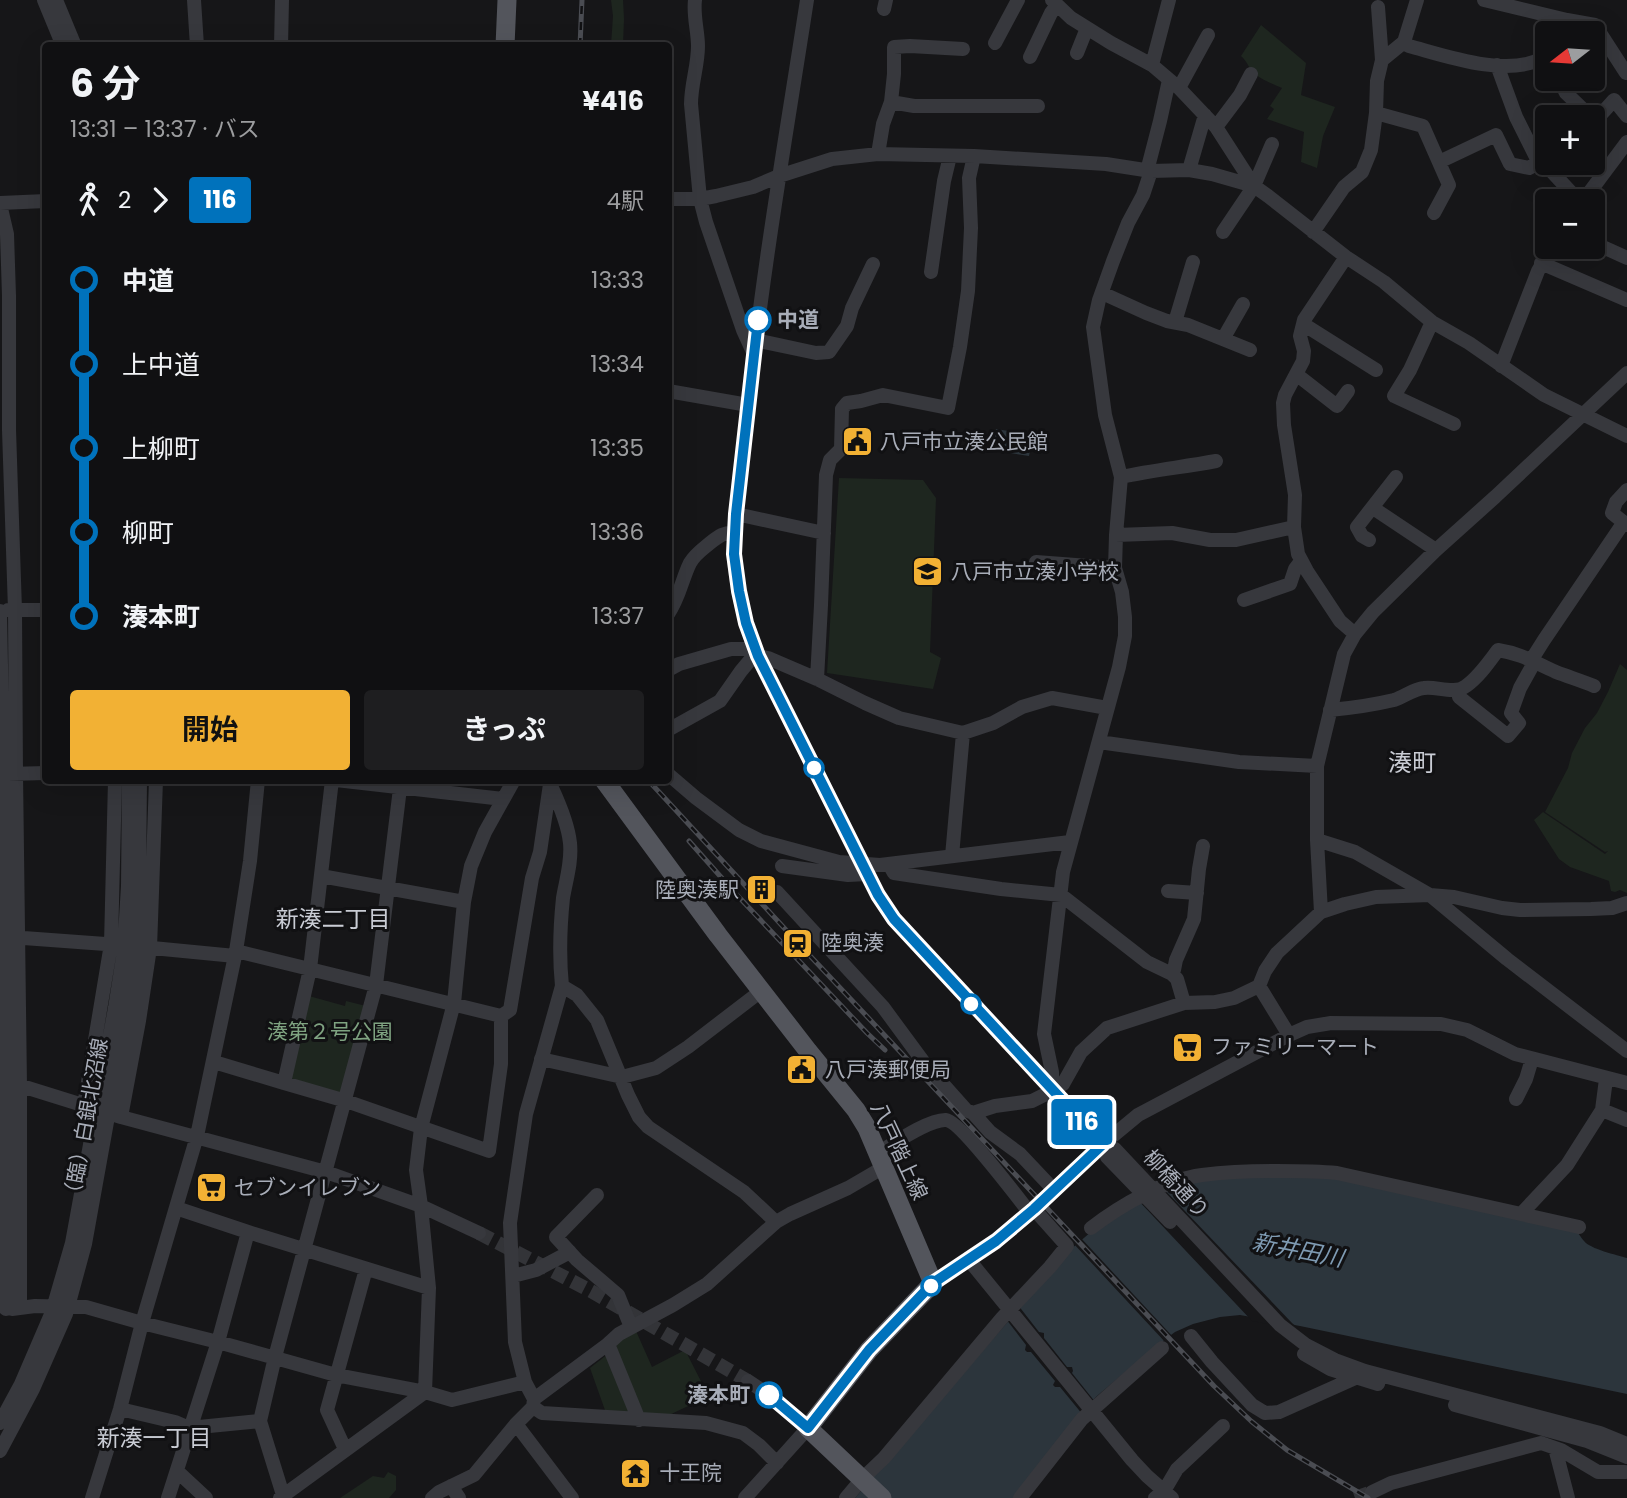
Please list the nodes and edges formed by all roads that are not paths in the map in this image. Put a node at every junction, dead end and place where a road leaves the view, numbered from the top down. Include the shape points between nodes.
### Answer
1 (44, 0) edge
2 (56, 0) edge
3 (194, 0) edge
4 (282, 0) edge
5 (507, 0) edge
6 (695, 0) edge
7 (807, 0) edge
8 (1018, 0) edge
9 (1169, 0) edge
10 (1418, 0) edge
11 (1484, 0) edge
12 (1055, 2) edge
13 (1378, 7) dead end
14 (1087, 28) junction
15 (1208, 35) dead end
16 (61, 42) edge
17 (73, 42) edge
18 (197, 42) edge
19 (281, 42) edge
20 (505, 42) edge
21 (1404, 42) junction
22 (995, 43) dead end
23 (963, 49) dead end
24 (1077, 53) dead end
25 (1030, 57) dead end
26 (1382, 60) junction
27 (1535, 62) edge
28 (1152, 65) junction
29 (1497, 65) junction
30 (1626, 73) edge
31 (1251, 74) dead end
32 (1174, 84) junction
33 (1565, 91) edge
34 (891, 102) junction
35 (1578, 105) edge
36 (1038, 106) dead end
37 (1605, 110) edge
38 (1376, 113) junction
39 (1205, 115) junction
40 (1627, 116) edge
41 (1216, 127) junction
42 (1627, 142) edge
43 (1272, 144) dead end
44 (878, 154) junction
45 (1535, 155) edge
46 (950, 156) junction
47 (974, 156) junction
48 (1439, 162) junction
49 (1535, 165) edge
50 (1189, 170) junction
51 (1149, 171) junction
52 (1556, 175) edge
53 (779, 176) junction
54 (1254, 186) junction
55 (1569, 189) edge
56 (1590, 189) edge
57 (672, 199) edge
58 (700, 199) junction
59 (42, 201) edge
60 (0, 203) edge
61 (1434, 213) dead end
62 (1223, 232) dead end
63 (1313, 232) junction
64 (1605, 248) edge
65 (1346, 257) junction
66 (1627, 258) edge
67 (1544, 259) edge
68 (1192, 262) dead end
69 (1541, 263) junction
70 (873, 264) dead end
71 (931, 272) dead end
72 (1102, 293) junction
73 (1627, 300) edge
74 (1243, 304) dead end
75 (1175, 322) junction
76 (1432, 322) junction
77 (1303, 324) junction
78 (1223, 339) junction
79 (754, 346) junction
80 (1250, 350) dead end
81 (1501, 366) junction
82 (1376, 370) dead end
83 (1627, 373) edge
84 (1296, 374) junction
85 (1348, 391) dead end
86 (672, 392) edge
87 (748, 405) junction
88 (1583, 415) junction
89 (1454, 424) dead end
90 (1627, 436) edge
91 (1216, 461) dead end
92 (1121, 477) junction
93 (1396, 477) dead end
94 (1627, 490) edge
95 (1373, 508) junction
96 (736, 514) junction
97 (1625, 524) edge
98 (1294, 527) junction
99 (735, 533) junction
100 (824, 533) junction
101 (1116, 535) junction
102 (1369, 540) dead end
103 (1436, 550) junction
104 (1301, 561) junction
105 (1036, 562) dead end
106 (1115, 568) junction
107 (1244, 600) dead end
108 (672, 608) edge
109 (5, 610) edge
110 (42, 610) edge
111 (1356, 634) junction
112 (752, 653) junction
113 (1534, 660) junction
114 (672, 668) edge
115 (817, 678) junction
116 (1594, 686) dead end
117 (1458, 690) junction
118 (1107, 708) junction
119 (1330, 710) junction
120 (672, 728) edge
121 (963, 733) junction
122 (1099, 742) junction
123 (1317, 766) junction
124 (42, 773) edge
125 (10, 774) junction
126 (672, 778) edge
127 (115, 784) edge
128 (129, 784) edge
129 (140, 784) edge
130 (156, 784) edge
131 (258, 784) edge
132 (333, 784) edge
133 (401, 784) edge
134 (419, 784) edge
135 (512, 784) edge
136 (549, 784) edge
137 (549, 784) edge
138 (607, 784) edge
139 (454, 786) edge
140 (503, 799) junction
141 (1317, 841) junction
142 (1070, 842) junction
143 (1203, 846) dead end
144 (952, 856) junction
145 (889, 864) junction
146 (782, 866) dead end
147 (865, 869) junction
148 (321, 876) junction
149 (389, 887) junction
150 (1168, 891) dead end
151 (777, 892) dead end
152 (1198, 893) junction
153 (1060, 895) junction
154 (1430, 895) junction
155 (464, 902) junction
156 (1627, 903) edge
157 (1321, 912) junction
158 (12, 937) junction
159 (111, 944) junction
160 (150, 947) junction
161 (236, 954) junction
162 (310, 970) junction
163 (1171, 974) junction
164 (376, 985) junction
165 (562, 986) junction
166 (1259, 986) junction
167 (761, 992) junction
168 (454, 1003) junction
169 (1184, 1003) junction
170 (502, 1016) junction
171 (1290, 1035) junction
172 (1627, 1051) edge
173 (541, 1059) junction
174 (1532, 1059) junction
175 (214, 1062) junction
176 (622, 1077) junction
177 (1606, 1079) junction
178 (13, 1083) junction
179 (284, 1083) junction
180 (1627, 1083) edge
181 (1052, 1091) junction
182 (1516, 1099) dead end
183 (346, 1101) junction
184 (83, 1106) junction
185 (1602, 1111) junction
186 (973, 1113) junction
187 (121, 1118) junction
188 (1627, 1120) edge
189 (421, 1128) junction
190 (197, 1136) junction
191 (1103, 1144) junction
192 (881, 1160) junction
193 (326, 1172) junction
194 (1054, 1190) junction
195 (597, 1195) dead end
196 (421, 1206) junction
197 (176, 1208) junction
198 (1032, 1211) junction
199 (1521, 1214) junction
200 (776, 1222) junction
201 (1579, 1227) dead end
202 (1091, 1228) dead end
203 (248, 1232) junction
204 (479, 1233) tunnel mouth
205 (304, 1249) junction
206 (570, 1252) junction
207 (968, 1260) junction
208 (366, 1269) junction
209 (513, 1276) junction
210 (933, 1283) junction
211 (429, 1288) junction
212 (9, 1309) edge
213 (142, 1324) junction
214 (631, 1327) junction
215 (1191, 1336) dead end
216 (218, 1342) junction
217 (608, 1344) junction
218 (1162, 1348) dead end
219 (275, 1357) junction
220 (1332, 1365) junction
221 (336, 1375) junction
222 (1355, 1378) junction
223 (748, 1381) tunnel mouth
224 (525, 1382) junction
225 (425, 1392) junction
226 (534, 1403) junction
227 (120, 1409) junction
228 (639, 1420) junction
229 (260, 1421) junction
230 (0, 1423) edge
231 (516, 1424) junction
232 (1223, 1426) dead end
233 (189, 1428) junction
234 (808, 1428) junction
235 (1547, 1434) junction
236 (1627, 1444) edge
237 (345, 1449) junction
238 (0, 1451) edge
239 (777, 1463) junction
240 (1625, 1471) edge
241 (178, 1472) junction
242 (863, 1481) junction
243 (455, 1492) edge
244 (1380, 1493) edge
245 (281, 1496) edge
246 (1164, 1496) edge
247 (92, 1498) edge
248 (168, 1498) edge
249 (206, 1498) edge
250 (432, 1498) edge
251 (572, 1498) edge
252 (745, 1498) edge
253 (846, 1498) edge
254 (882, 1498) edge
255 (1020, 1498) edge
256 (1568, 1498) edge

1 - 16 street
2 - 17 street
3 - 18 street
4 - 19 street
5 - 20 main road
6 - 58 street via 698,53 691,104
7 - 53 street, 柳橋通り
8 - 22 street
9 - 28 street
10 - 21 street
11 - 30 street via 1595,25
12 - 14 street
12 - 25 street
13 - 26 street
14 - 24 street
14 - 28 street
15 - 32 street
21 - 26 street
21 - 29 street via 1476,64
23 - 34 street via 894,47
26 - 38 street
27 - 29 street
28 - 32 street
29 - 45 street
31 - 41 street
32 - 39 street
32 - 51 street
33 - 35 street
34 - 36 street
34 - 44 street
37 - 40 street via 1614,100
38 - 48 street via 1423,126
38 - 63 street via 1362,172 1344,187
39 - 41 street
39 - 50 street
41 - 54 street
42 - 56 street
43 - 54 street
44 - 46 street
44 - 53 street via 832,159
46 - 47 street
46 - 71 street
47 - 51 street
47 - 100 street via 969,178 968,291 948,408 883,395 847,403 842,409 841,449 830,460 826,475
48 - 49 street via 1496,135 1510,164 1529,169
48 - 61 street via 1449,185
50 - 51 street
50 - 54 street
51 - 72 street
52 - 55 street
53 - 58 street
53 - 79 street, 柳橋通り
54 - 62 street
54 - 63 street
57 - 58 street
58 - 79 street via 743,330
59 - 60 street
60 - 109 street via 9,275
63 - 65 street
64 - 66 street
65 - 76 street
65 - 77 street
67 - 69 street
68 - 75 street
69 - 73 street
69 - 81 street
70 - 79 street via 847,326 829,352
72 - 75 street
72 - 92 street via 1094,337 1105,415
74 - 78 street
75 - 78 street
76 - 81 street
76 - 89 street via 1394,396
77 - 82 street
77 - 84 street via 1303,361
78 - 80 street
79 - 87 street, 柳橋通り
81 - 88 street
83 - 88 street
84 - 85 street via 1337,406
84 - 98 street via 1283,403 1295,495
86 - 87 street
87 - 96 street, 柳橋通り
88 - 90 street
88 - 103 street
91 - 92 street
92 - 101 street
93 - 95 street
94 - 97 street via 1612,513
95 - 102 street via 1357,527
95 - 103 street
96 - 99 street, 柳橋通り
96 - 100 street
97 - 113 street
98 - 101 street via 1236,540 1172,533
98 - 104 street
99 - 108 street via 720,535 696,554
99 - 112 street, 柳橋通り via 739,591
100 - 115 street
101 - 106 street
103 - 111 street
104 - 107 street via 1290,584
104 - 111 street via 1340,621
105 - 106 street
106 - 118 street via 1125,636
109 - 110 street
109 - 125 street
111 - 119 street via 1344,654
112 - 114 street via 731,649
112 - 115 street
112 - 120 street via 720,701
112 - 147 street, 柳橋通り
113 - 116 street
113 - 117 street via 1498,650 1465,688
113 - 117 street via 1511,713 1519,723 1508,736 1459,697
115 - 121 street via 898,718
117 - 119 street via 1423,688 1398,699
118 - 121 street via 1052,698
118 - 122 street
119 - 123 street
121 - 144 street
122 - 123 street via 1239,762
122 - 142 street
123 - 141 street
124 - 125 street
125 - 158 street
126 - 147 street via 739,831
127 - 159 street
128 - 230 street, （臨）白銀北沼線 via 124,951 72,1243 52,1311
129 - 238 street, （臨）白銀北沼線 via 136,951 85,1244 66,1314
130 - 160 street
131 - 161 street
132 - 148 street
133 - 149 street
134 - 139 street
135 - 140 street
136 - 165 street via 570,842 560,934
137 - 170 street via 510,1010
138 - 167 main road, 八戸階上線
139 - 140 street
140 - 155 street via 471,866
141 - 154 street via 1355,852
141 - 157 street
142 - 144 street
142 - 153 street
143 - 152 street
144 - 145 street
145 - 147 street
145 - 153 street via 894,873
146 - 147 street via 848,875
147 - 181 street, 柳橋通り via 894,919
148 - 149 street
148 - 162 street
149 - 155 street
149 - 164 street
150 - 152 street
151 - 186 street
152 - 163 street via 1194,919
153 - 163 street via 1147,962
153 - 181 street via 1044,1034
154 - 156 street via 1520,909 1612,908
154 - 157 street via 1376,897
154 - 172 street
155 - 168 street
157 - 166 street via 1277,953
158 - 159 street
158 - 178 street
159 - 160 street
159 - 184 street
160 - 161 street
160 - 187 street
161 - 162 street
161 - 175 street
162 - 164 street
162 - 179 street
163 - 169 street
164 - 168 street
164 - 183 street
165 - 173 street
165 - 176 street via 577,995 597,1020
166 - 169 street via 1234,998
166 - 171 street
167 - 176 street via 671,1059
167 - 192 main road, 八戸階上線 via 856,1110
168 - 170 street
168 - 189 street
169 - 181 street via 1107,1028 1081,1052 1063,1083
170 - 189 street via 489,1151
171 - 174 street via 1331,1023 1441,1024 1467,1030
171 - 191 street via 1138,1115
173 - 176 street
173 - 209 street via 526,1114 510,1223
174 - 177 street
174 - 182 street
175 - 179 street
175 - 190 street
176 - 200 street via 648,1127 744,1192
177 - 180 street
177 - 185 street
178 - 184 street
178 - 212 street
179 - 183 street
181 - 186 street via 1031,1101
181 - 191 street, 柳橋通り
183 - 189 street
183 - 193 street
184 - 187 street
185 - 188 street
185 - 199 street via 1567,1165
186 - 194 street
187 - 190 street
189 - 196 street via 416,1170
190 - 193 street
190 - 197 street
191 - 194 street
191 - 220 street, 柳橋通り via 1115,1149 1118,1160 1276,1332 1294,1348
192 - 198 street via 927,1125 947,1120 974,1143
192 - 200 street via 848,1188
192 - 210 main road, 八戸階上線
193 - 196 street
193 - 205 street
194 - 198 street
195 - 206 street via 556,1237
196 - 204 street
196 - 211 street
197 - 203 street
197 - 213 street
198 - 207 street
198 - 242 street via 1067,1245
199 - 201 street
199 - 202 street via 1337,1173 1264,1171 1200,1175 1166,1185 1132,1200
200 - 214 street via 707,1284
203 - 205 street
203 - 216 street
205 - 208 street
205 - 219 street
206 - 209 street
206 - 214 street via 618,1295
207 - 210 street
207 - 246 street
208 - 211 street
208 - 221 street
209 - 224 street via 515,1342
210 - 234 main road via 869,1350
211 - 225 street
212 - 213 street via 86,1307
213 - 216 street
213 - 227 street
214 - 217 street
215 - 222 street via 1252,1405 1265,1413 1279,1412
216 - 219 street
216 - 233 street
217 - 226 street
217 - 228 street
218 - 255 street via 1082,1419
219 - 221 street
219 - 229 street
220 - 222 street, 柳橋通り
220 - 235 street, 柳橋通り via 1365,1371
221 - 225 street
221 - 237 street via 327,1410
222 - 235 street, 柳橋通り
223 - 234 street
224 - 225 street via 452,1401
224 - 226 street
225 - 237 street
226 - 228 street via 542,1413
226 - 231 street
227 - 233 street
227 - 247 street
228 - 239 street via 706,1423 743,1433
229 - 233 street
229 - 245 street
231 - 243 street
231 - 251 street
232 - 246 street via 1177,1469
233 - 241 street
234 - 239 street
234 - 242 main road
235 - 236 street, 柳橋通り via 1600,1433
235 - 240 street, 柳橋通り via 1587,1441
235 - 240 street via 1598,1472
235 - 244 street via 1391,1483
235 - 256 street
237 - 245 street
239 - 252 street
241 - 248 street
241 - 249 street
242 - 253 street
242 - 254 main road
243 - 250 street via 439,1492

